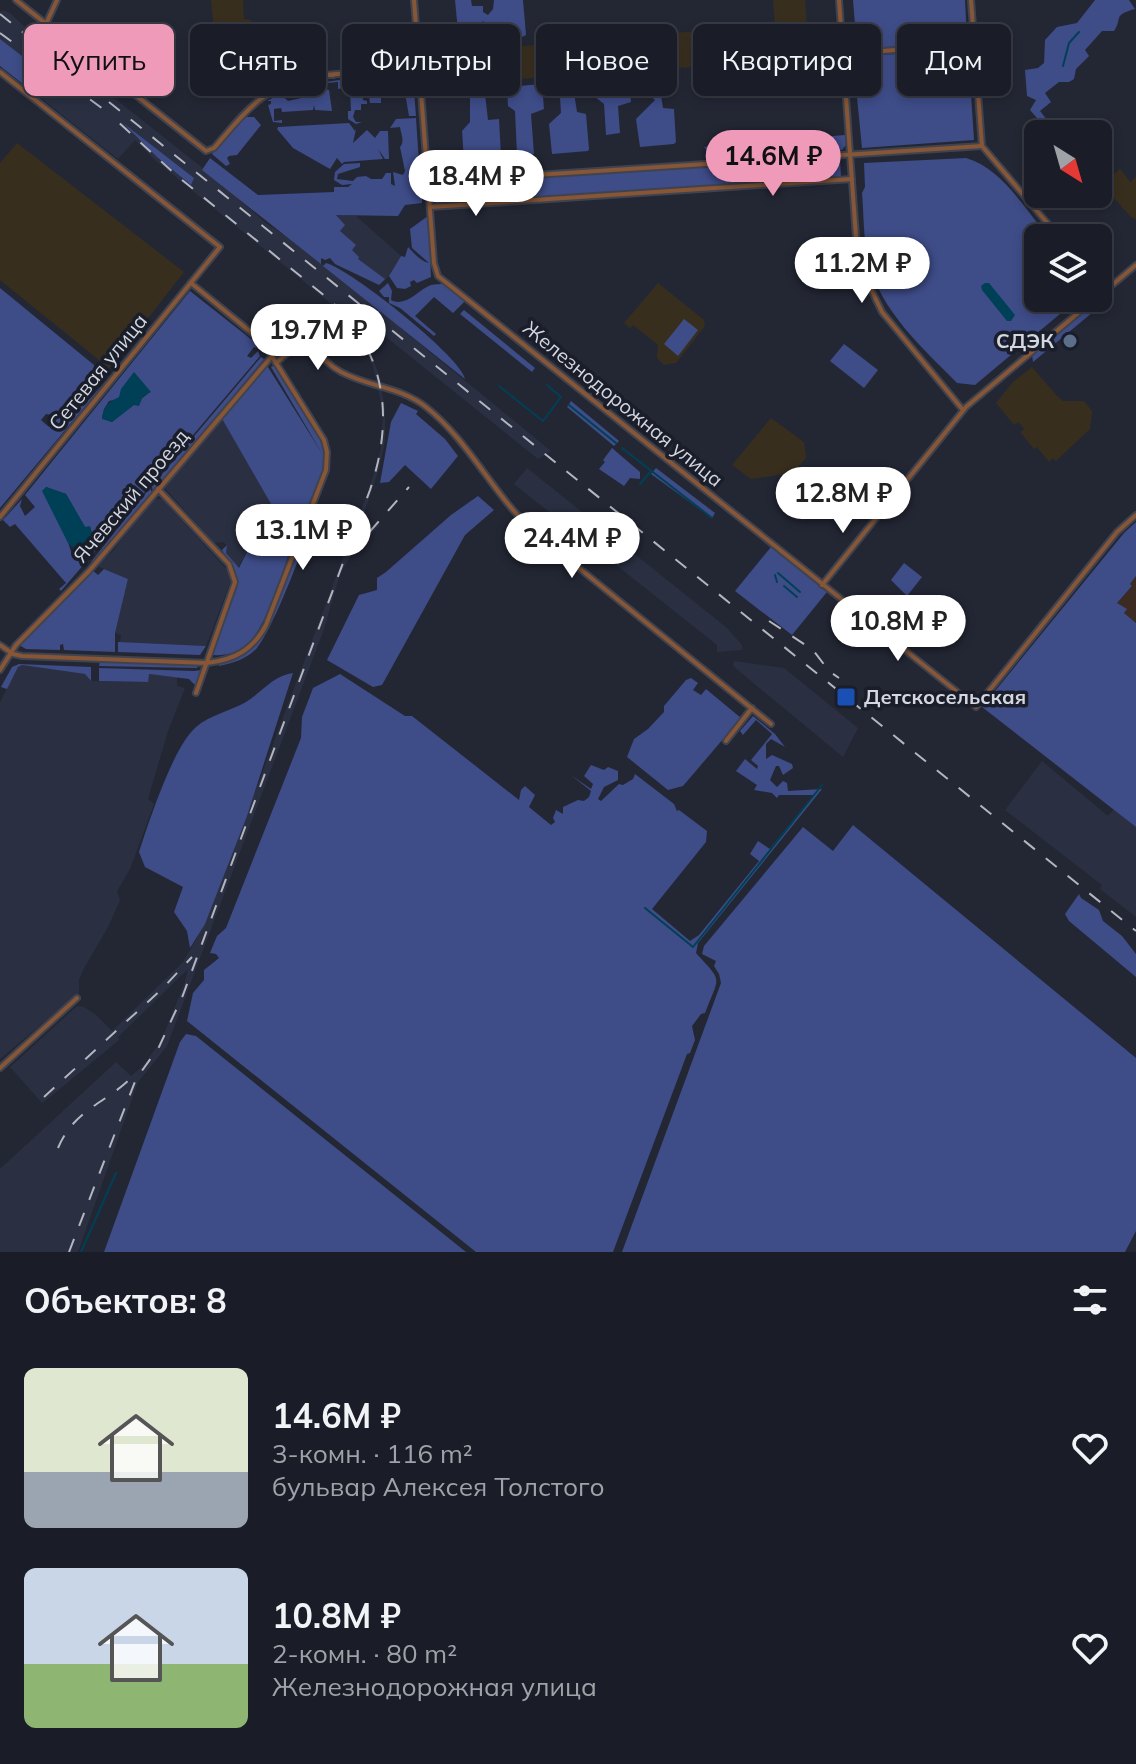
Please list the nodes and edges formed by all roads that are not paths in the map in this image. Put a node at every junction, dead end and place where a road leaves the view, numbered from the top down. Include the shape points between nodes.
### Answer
1 (16, 0) edge
2 (57, 0) edge
3 (414, 0) edge
4 (839, 0) edge
5 (971, 0) edge
6 (46, 24) joint
7 (416, 24) edge
8 (841, 24) edge
9 (973, 24) edge
10 (0, 72) edge
11 (336, 75) junction
12 (342, 75) edge
13 (137, 96) edge
14 (422, 96) edge
15 (846, 96) edge
16 (979, 96) edge
17 (259, 100) junction
18 (982, 146) junction
19 (851, 154) junction
20 (852, 179) junction
21 (428, 182) junction
22 (430, 207) junction
23 (1048, 224) edge
24 (1136, 265) edge
25 (191, 283) junction
26 (1112, 284) edge
27 (1079, 312) edge
28 (272, 356) junction
29 (276, 363) junction
30 (963, 410) junction
31 (158, 489) junction
32 (1136, 515) edge
33 (0, 517) edge
34 (822, 585) junction
35 (0, 645) edge
36 (10, 653) junction
37 (207, 663) junction
38 (0, 670) edge
39 (196, 693) dead end
40 (752, 708) junction
41 (771, 724) dead end
42 (726, 741) dead end
43 (77, 998) dead end
44 (0, 1068) edge

1 - 6 street
2 - 6 street
3 - 7 street
4 - 8 street
5 - 9 street
10 - 25 street, Сетевая улица via 220,247
11 - 12 street
11 - 17 street via 293,83
11 - 17 street via 282,73
13 - 17 street via 206,151
14 - 21 street
15 - 19 street
16 - 18 street
18 - 19 street
18 - 23 street
19 - 20 street
19 - 21 street
20 - 22 street
20 - 30 street via 857,248 872,293
21 - 22 street
22 - 34 street, Железнодорожная улица via 438,276
24 - 26 street
25 - 28 street via 261,340
25 - 33 street, Сетевая улица
27 - 30 street
28 - 29 street
28 - 31 street, Ячевский проезд
29 - 37 street via 324,440 327,465 262,634 236,656
29 - 40 street via 305,338 337,369 406,394 428,408 531,529
30 - 34 street
31 - 36 street, Ячевский проезд
31 - 37 street via 224,558 234,577
32 - 34 street, Железнодорожная улица via 976,707
35 - 36 street
36 - 37 street
36 - 38 street, Ячевский проезд
37 - 39 street
40 - 41 street
40 - 42 street
43 - 44 street

